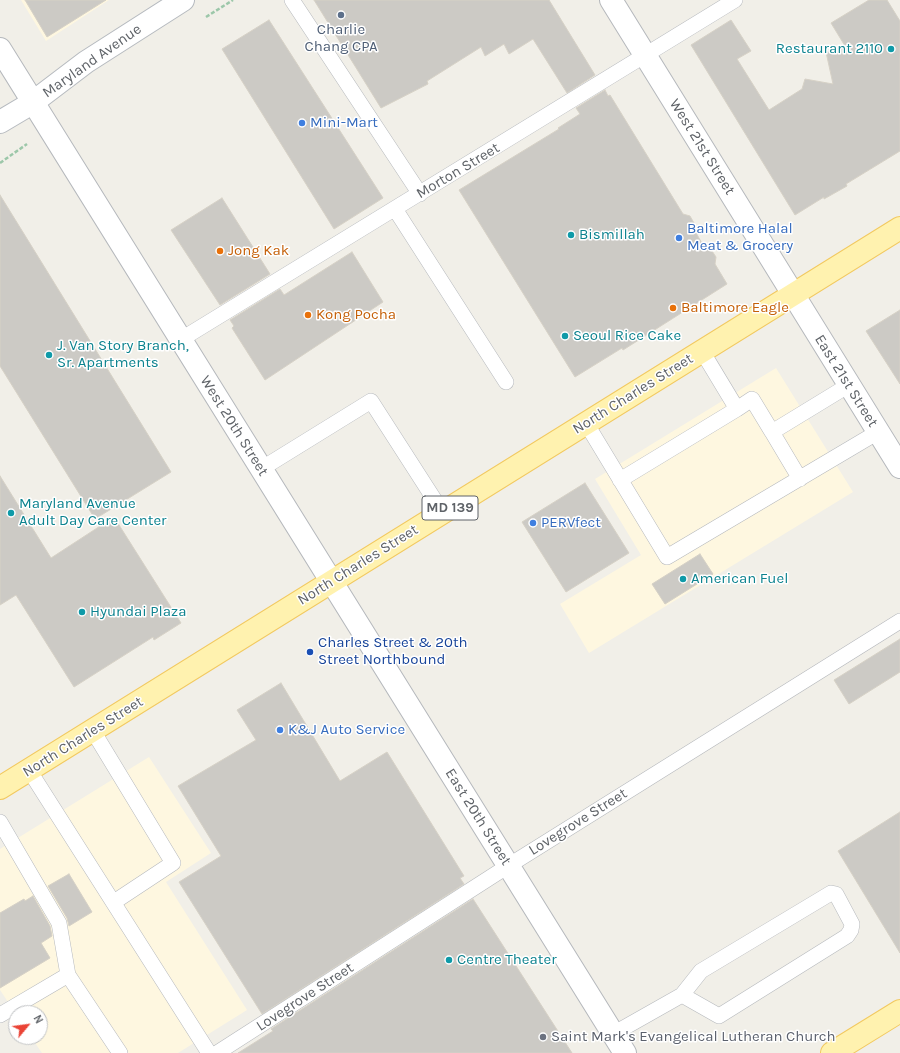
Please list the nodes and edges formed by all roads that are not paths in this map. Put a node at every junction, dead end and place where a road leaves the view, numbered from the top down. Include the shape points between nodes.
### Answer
1 (183, 0) edge
2 (292, 0) edge
3 (610, 0) edge
4 (736, 0) edge
5 (0, 49) edge
6 (645, 56) junction
7 (32, 103) junction
8 (0, 122) edge
9 (420, 194) junction
10 (395, 209) junction
11 (900, 228) edge
12 (793, 295) junction
13 (180, 340) junction
14 (702, 351) junction
15 (506, 382) dead end
16 (849, 385) junction
17 (737, 409) junction
18 (586, 424) junction
19 (772, 432) junction
20 (878, 432) junction
21 (900, 467) edge
22 (261, 469) junction
23 (800, 479) junction
24 (620, 480) junction
25 (443, 512) junction
26 (331, 582) junction
27 (900, 621) edge
28 (93, 731) junction
29 (29, 770) junction
30 (0, 788) edge
31 (0, 822) edge
32 (508, 866) junction
33 (114, 902) junction
34 (68, 975) junction
35 (682, 995) junction
36 (900, 1011) edge
37 (0, 1015) edge
38 (613, 1034) junction
39 (120, 1053) edge
40 (209, 1053) edge
41 (217, 1053) edge
42 (625, 1053) edge
43 (832, 1053) edge

1 - 7 street, Maryland Avenue via 86,62
2 - 9 lane
3 - 6 street, West 21st Street
4 - 6 lane, Morton Street
5 - 7 street
6 - 9 lane, Morton Street
6 - 12 street, West 21st Street
7 - 8 street, Maryland Avenue
7 - 13 street, West 20th Street
9 - 10 lane, Morton Street
10 - 13 lane, Morton Street
10 - 15 lane
11 - 12 main road, North Charles Street / MD 139
12 - 14 main road, North Charles Street / MD 139
12 - 16 street, East 21st Street
13 - 22 street, West 20th Street
14 - 17 lane
14 - 18 main road, North Charles Street / MD 139
16 - 19 lane
16 - 20 street, East 21st Street
17 - 19 lane via 752,399
17 - 24 lane
18 - 24 lane
18 - 25 main road, North Charles Street / MD 139
19 - 23 lane
20 - 21 street, East 21st Street
20 - 23 lane
22 - 25 lane via 371,401
22 - 26 street, West 20th Street
23 - 24 lane via 667,557
25 - 26 main road, North Charles Street / MD 139
26 - 28 main road, North Charles Street / MD 139
26 - 32 street, East 20th Street
27 - 32 lane, Lovegrove Street
28 - 29 main road, North Charles Street / MD 139
28 - 33 lane via 173,863
29 - 30 main road, North Charles Street / MD 139
29 - 33 lane
31 - 34 lane via 59,923
32 - 38 street, East 20th Street
32 - 41 lane, Lovegrove Street
33 - 40 lane
34 - 37 lane
34 - 39 lane
35 - 35 lane via 719,1016 846,936 852,924 836,894 831,893 701,971
35 - 38 lane
36 - 43 main road
38 - 42 street, East 20th Street

